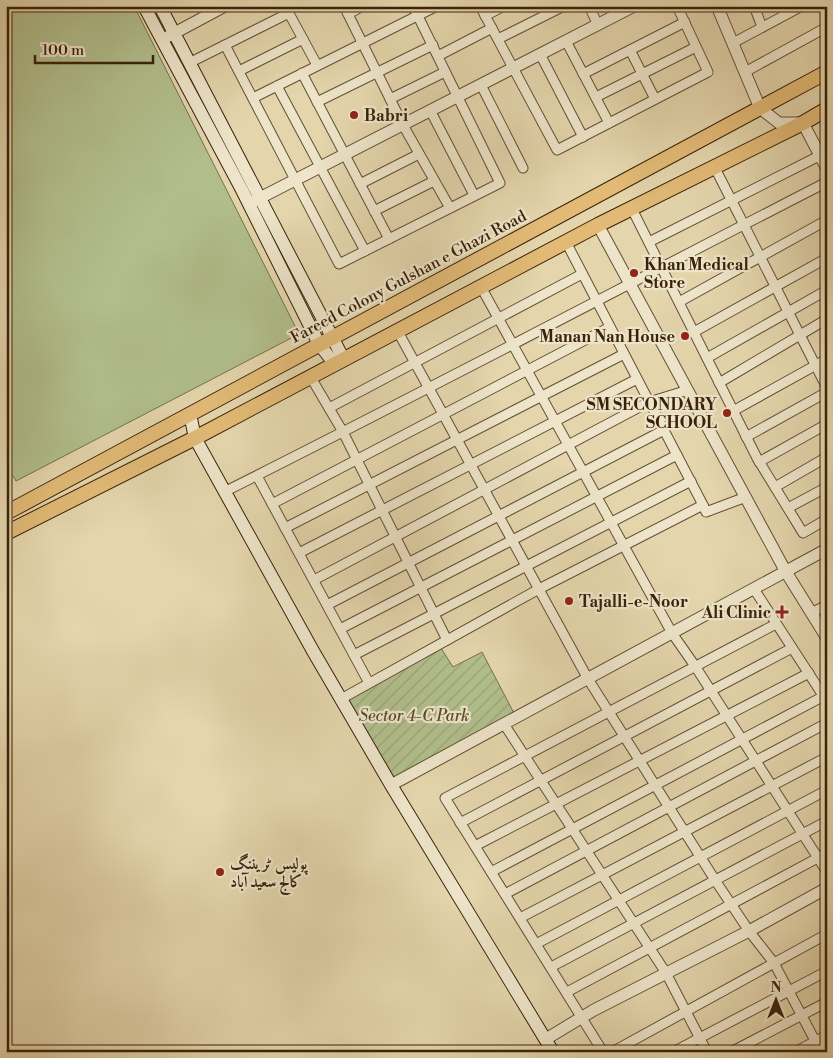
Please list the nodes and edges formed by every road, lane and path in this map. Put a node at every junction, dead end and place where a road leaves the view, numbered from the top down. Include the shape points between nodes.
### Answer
1 (144, 6) edge
2 (160, 6) edge
3 (225, 6) edge
4 (363, 6) edge
5 (413, 6) edge
6 (437, 6) edge
7 (480, 6) edge
8 (504, 6) edge
9 (564, 6) edge
10 (589, 6) edge
11 (677, 6) edge
12 (717, 6) edge
13 (754, 6) edge
14 (802, 6) edge
15 (630, 7) edge
16 (287, 9) edge
17 (346, 10) edge
18 (418, 16) junction
19 (485, 16) junction
20 (685, 22) junction
21 (598, 25) junction
22 (762, 27) junction
23 (827, 27) edge
24 (492, 28) junction
25 (174, 33) junction
26 (303, 39) junction
27 (498, 39) junction
28 (162, 40) junction
29 (566, 41) junction
30 (363, 43) junction
31 (732, 43) junction
32 (226, 45) junction
33 (433, 46) junction
34 (696, 47) junction
35 (630, 50) junction
36 (540, 54) junction
37 (438, 56) junction
38 (189, 63) junction
39 (317, 66) junction
40 (513, 68) junction
41 (239, 72) junction
42 (445, 72) junction
43 (745, 72) junction
44 (827, 72) edge
45 (302, 73) junction
46 (378, 73) junction
47 (583, 74) junction
48 (642, 74) junction
49 (481, 85) junction
50 (277, 86) junction
51 (458, 97) junction
52 (596, 97) junction
53 (253, 98) junction
54 (390, 99) junction
55 (655, 99) junction
56 (318, 102) junction
57 (760, 108) junction
58 (827, 109) edge
59 (430, 110) junction
60 (609, 123) junction
61 (803, 124) junction
62 (403, 125) junction
63 (582, 137) junction
64 (345, 154) junction
65 (419, 154) junction
66 (823, 154) edge
67 (320, 167) junction
68 (522, 168) dead end
69 (715, 168) junction
70 (827, 169) edge
71 (295, 180) junction
72 (434, 181) junction
73 (827, 182) edge
74 (360, 184) junction
75 (474, 195) junction
76 (732, 200) junction
77 (254, 201) junction
78 (450, 208) junction
79 (632, 209) junction
80 (374, 211) junction
81 (827, 220) edge
82 (598, 225) junction
83 (744, 225) junction
84 (389, 239) junction
85 (566, 242) junction
86 (649, 242) junction
87 (365, 251) junction
88 (760, 257) junction
89 (827, 258) edge
90 (661, 267) junction
91 (582, 274) junction
92 (630, 283) junction
93 (775, 286) junction
94 (481, 287) junction
95 (827, 290) edge
96 (596, 301) junction
97 (679, 302) junction
98 (788, 312) junction
99 (498, 318) junction
100 (827, 319) edge
101 (610, 327) junction
102 (397, 330) junction
103 (694, 332) junction
104 (800, 336) junction
105 (325, 340) junction
106 (513, 345) junction
107 (624, 354) junction
108 (707, 358) junction
109 (827, 360) edge
110 (339, 361) junction
111 (415, 362) junction
112 (815, 366) junction
113 (527, 370) junction
114 (310, 376) junction
115 (637, 379) junction
116 (720, 383) junction
117 (827, 388) edge
118 (429, 389) junction
119 (688, 390) junction
120 (827, 392) edge
121 (542, 396) junction
122 (649, 402) junction
123 (328, 408) junction
124 (733, 411) junction
125 (190, 414) junction
126 (443, 414) junction
127 (555, 421) junction
128 (827, 424) edge
129 (664, 430) junction
130 (343, 432) junction
131 (746, 437) junction
132 (194, 438) junction
133 (457, 440) junction
134 (568, 445) junction
135 (677, 455) junction
136 (827, 457) edge
137 (357, 460) junction
138 (759, 462) junction
139 (471, 464) junction
140 (583, 472) junction
141 (257, 476) junction
142 (691, 481) junction
143 (369, 484) junction
144 (774, 487) junction
145 (827, 487) edge
146 (484, 490) junction
147 (224, 492) junction
148 (597, 496) junction
149 (746, 497) junction
150 (272, 504) junction
151 (703, 505) junction
152 (788, 508) junction
153 (382, 510) junction
154 (6, 513) edge
155 (499, 516) junction
156 (827, 519) edge
157 (611, 522) junction
158 (285, 528) junction
159 (6, 533) edge
160 (396, 537) junction
161 (512, 540) junction
162 (624, 545) junction
163 (827, 550) edge
164 (299, 553) junction
165 (409, 563) junction
166 (526, 566) junction
167 (786, 572) junction
168 (314, 580) junction
169 (421, 588) junction
170 (539, 589) junction
171 (754, 589) junction
172 (327, 605) junction
173 (827, 605) edge
174 (811, 613) junction
175 (434, 614) junction
176 (776, 624) junction
177 (340, 630) junction
178 (672, 633) junction
179 (827, 638) edge
180 (448, 640) junction
181 (792, 648) junction
182 (354, 655) junction
183 (695, 666) junction
184 (808, 673) junction
185 (588, 679) junction
186 (369, 683) junction
187 (711, 691) junction
188 (825, 698) edge
189 (341, 699) junction
190 (608, 711) junction
191 (727, 716) junction
192 (827, 723) edge
193 (504, 724) junction
194 (625, 737) junction
195 (742, 739) junction
196 (525, 756) junction
197 (827, 757) edge
198 (640, 761) junction
199 (756, 761) junction
200 (541, 781) junction
201 (391, 785) junction
202 (655, 785) junction
203 (772, 786) junction
204 (827, 790) edge
205 (556, 804) junction
206 (669, 807) junction
207 (788, 810) junction
208 (827, 821) edge
209 (460, 823) junction
210 (572, 829) junction
211 (685, 832) junction
212 (802, 834) junction
213 (475, 846) junction
214 (586, 851) junction
215 (827, 853) edge
216 (700, 857) junction
217 (818, 858) junction
218 (491, 872) junction
219 (827, 872) edge
220 (602, 875) junction
221 (716, 880) junction
222 (827, 888) edge
223 (505, 894) junction
224 (618, 900) junction
225 (731, 904) junction
226 (520, 918) junction
227 (634, 924) junction
228 (749, 931) junction
229 (827, 934) edge
230 (536, 944) junction
231 (649, 948) junction
232 (774, 962) junction
233 (551, 968) junction
234 (827, 971) edge
235 (666, 974) junction
236 (789, 991) junction
237 (567, 992) junction
238 (827, 1002) edge
239 (686, 1011) junction
240 (801, 1015) junction
241 (582, 1017) junction
242 (827, 1035) edge
243 (700, 1038) junction
244 (546, 1039) junction
245 (815, 1041) junction
246 (553, 1052) edge
247 (603, 1052) edge
248 (612, 1052) edge
249 (673, 1052) edge
250 (707, 1052) edge
251 (732, 1052) edge
252 (795, 1052) edge
253 (821, 1052) edge

1 - 28 main road
2 - 25 main road
3 - 25 street
4 - 17 street
5 - 18 street
6 - 18 street
7 - 19 street
8 - 19 street
9 - 27 street
10 - 21 street
11 - 20 street
12 - 31 street
13 - 22 street
14 - 22 street
15 - 21 street
16 - 26 street
16 - 32 street
17 - 30 street
18 - 30 street
18 - 33 street
19 - 24 street
20 - 34 street
20 - 35 street
21 - 29 street
22 - 31 street
23 - 43 street
24 - 27 street
24 - 37 street
25 - 28 street
25 - 38 main road
26 - 39 street
26 - 41 street
27 - 40 street
28 - 77 main road
29 - 36 street
29 - 47 street
30 - 39 street
30 - 46 street
31 - 43 street
32 - 38 street
32 - 41 street
33 - 37 street
33 - 46 street
34 - 48 street
34 - 55 street via 708,72
35 - 47 street
35 - 48 street
36 - 40 street
36 - 63 street
37 - 42 street
38 - 77 main road
39 - 45 street
40 - 49 street
40 - 63 street via 558,150
41 - 53 street
42 - 51 street
42 - 54 street
43 - 57 street
44 - 57 main road, Fareed Colony Gulshan e Ghazi Road
45 - 50 street
45 - 56 street
46 - 54 street
46 - 56 street
47 - 52 street
48 - 52 street
48 - 55 street
49 - 51 street
49 - 68 street
50 - 53 street
50 - 67 street
51 - 59 street
51 - 75 street via 500,182
52 - 60 street
53 - 71 street
54 - 62 street
55 - 60 street
56 - 64 street
57 - 61 street via 779,123
57 - 105 main road, Fareed Colony Gulshan e Ghazi Road
58 - 61 main road
59 - 62 street
59 - 75 street
60 - 63 street
61 - 66 street
61 - 69 main road
62 - 64 street
62 - 65 street
64 - 67 street
64 - 74 street
65 - 72 street
65 - 74 street
66 - 70 street
66 - 76 street
67 - 71 street
67 - 87 street
69 - 76 street
69 - 79 main road
71 - 77 street
71 - 87 street via 339,264
72 - 78 street
72 - 80 street
73 - 83 street
74 - 80 street
75 - 78 street
76 - 83 street
76 - 86 street
77 - 105 main road
78 - 84 street
79 - 82 main road
79 - 86 street
80 - 84 street
81 - 88 street
82 - 85 main road
82 - 92 street
83 - 88 street
83 - 90 street
84 - 87 street
85 - 91 street
85 - 94 main road
86 - 90 street
88 - 93 street
88 - 97 street
89 - 93 street
90 - 92 street
90 - 97 street
91 - 96 street
91 - 99 street
92 - 96 street
92 - 119 street
93 - 98 street
93 - 103 street
94 - 99 street
94 - 102 main road
95 - 98 street
96 - 101 street
96 - 106 street
97 - 103 street
98 - 104 street
98 - 108 street
99 - 106 street
99 - 111 street
100 - 104 street
101 - 107 street
101 - 113 street
102 - 110 main road
102 - 111 street
103 - 108 street
104 - 112 street
104 - 116 street
105 - 110 main road
105 - 125 main road, Fareed Colony Gulshan e Ghazi Road
106 - 113 street
106 - 118 street
107 - 115 street
107 - 121 street
108 - 116 street
109 - 112 street
110 - 114 main road
111 - 118 street
111 - 123 street
112 - 117 street
112 - 124 street
113 - 121 street
113 - 126 street
114 - 123 street
114 - 132 main road
115 - 122 street
115 - 127 street
116 - 124 street
118 - 126 street
118 - 130 street
119 - 122 street
119 - 149 street
120 - 131 street
121 - 127 street
121 - 133 street
122 - 129 street
122 - 134 street
123 - 130 street
124 - 131 street
125 - 132 main road
125 - 154 main road, Fareed Colony Gulshan e Ghazi Road
126 - 133 street
126 - 137 street
127 - 134 street
127 - 139 street
128 - 138 street
129 - 135 street
129 - 140 street
130 - 137 street
130 - 141 street
131 - 138 street
132 - 147 main road
132 - 159 main road
133 - 139 street
133 - 143 street
134 - 140 street
134 - 146 street
135 - 142 street
135 - 148 street
136 - 144 street
137 - 143 street
137 - 150 street
138 - 144 street
139 - 146 street
139 - 153 street
140 - 148 street
140 - 155 street
141 - 147 street
141 - 150 street
142 - 151 street
142 - 157 street
143 - 153 street
143 - 158 street
144 - 152 street
145 - 152 street
146 - 155 street
146 - 160 street
147 - 189 main road
148 - 157 street
148 - 161 street
149 - 151 street via 706,512
149 - 167 street
150 - 158 street
151 - 162 street
152 - 156 street via 803,533
153 - 160 street
153 - 164 street
155 - 161 street
155 - 165 street
157 - 162 street
157 - 166 street
158 - 164 street
160 - 165 street
160 - 168 street
161 - 166 street
161 - 169 street
162 - 170 street
162 - 178 street
163 - 167 street
164 - 168 street
165 - 169 street
165 - 172 street
166 - 170 street
166 - 175 street
167 - 171 street
167 - 174 street
168 - 172 street
169 - 175 street
169 - 177 street
170 - 180 street
170 - 185 street
171 - 176 street
171 - 178 street
172 - 177 street
173 - 174 street
174 - 179 street
175 - 180 street
175 - 182 street
176 - 181 street
176 - 183 street
177 - 182 street
178 - 183 street
178 - 185 street
180 - 186 street
181 - 184 street
181 - 187 street
182 - 186 street
183 - 187 street
183 - 190 street
184 - 188 street
184 - 191 street
185 - 190 street
185 - 193 street
186 - 189 street
187 - 191 street
187 - 194 street
188 - 195 street
189 - 201 main road
190 - 194 street
190 - 196 street
191 - 195 street
191 - 198 street
192 - 199 street
193 - 196 street
193 - 201 street
194 - 198 street
194 - 200 street
195 - 199 street
195 - 202 street
196 - 200 street
196 - 209 street via 445,798
197 - 203 street
198 - 202 street
198 - 205 street
199 - 203 street
199 - 206 street
200 - 205 street
200 - 209 street
201 - 244 main road
202 - 206 street
202 - 210 street
203 - 207 street
203 - 211 street
204 - 207 street
205 - 210 street
205 - 213 street
206 - 211 street
206 - 214 street
207 - 212 street
207 - 216 street
208 - 212 street
209 - 213 street
210 - 214 street
210 - 218 street
211 - 216 street
211 - 220 street
212 - 217 street
212 - 221 street
213 - 218 street
214 - 220 street
214 - 223 street
215 - 217 street
216 - 221 street
216 - 224 street
217 - 219 street
217 - 225 street
218 - 223 street
220 - 224 street
220 - 226 street
221 - 225 street
221 - 227 street
222 - 228 street
223 - 226 street
224 - 227 street
224 - 230 street
225 - 228 street
225 - 231 street
226 - 230 street
227 - 231 street
227 - 233 street
228 - 232 street
228 - 235 street
229 - 232 street
230 - 233 street
231 - 235 street
231 - 237 street
232 - 236 street
232 - 239 street
233 - 237 street
234 - 236 street
235 - 239 street
235 - 241 street
236 - 240 street
236 - 243 street
237 - 241 street
238 - 240 street
239 - 243 street
239 - 248 street
240 - 245 street
240 - 251 street
241 - 244 street
241 - 247 street
242 - 245 street
243 - 249 street
243 - 250 street
244 - 246 main road
245 - 252 street
245 - 253 street

